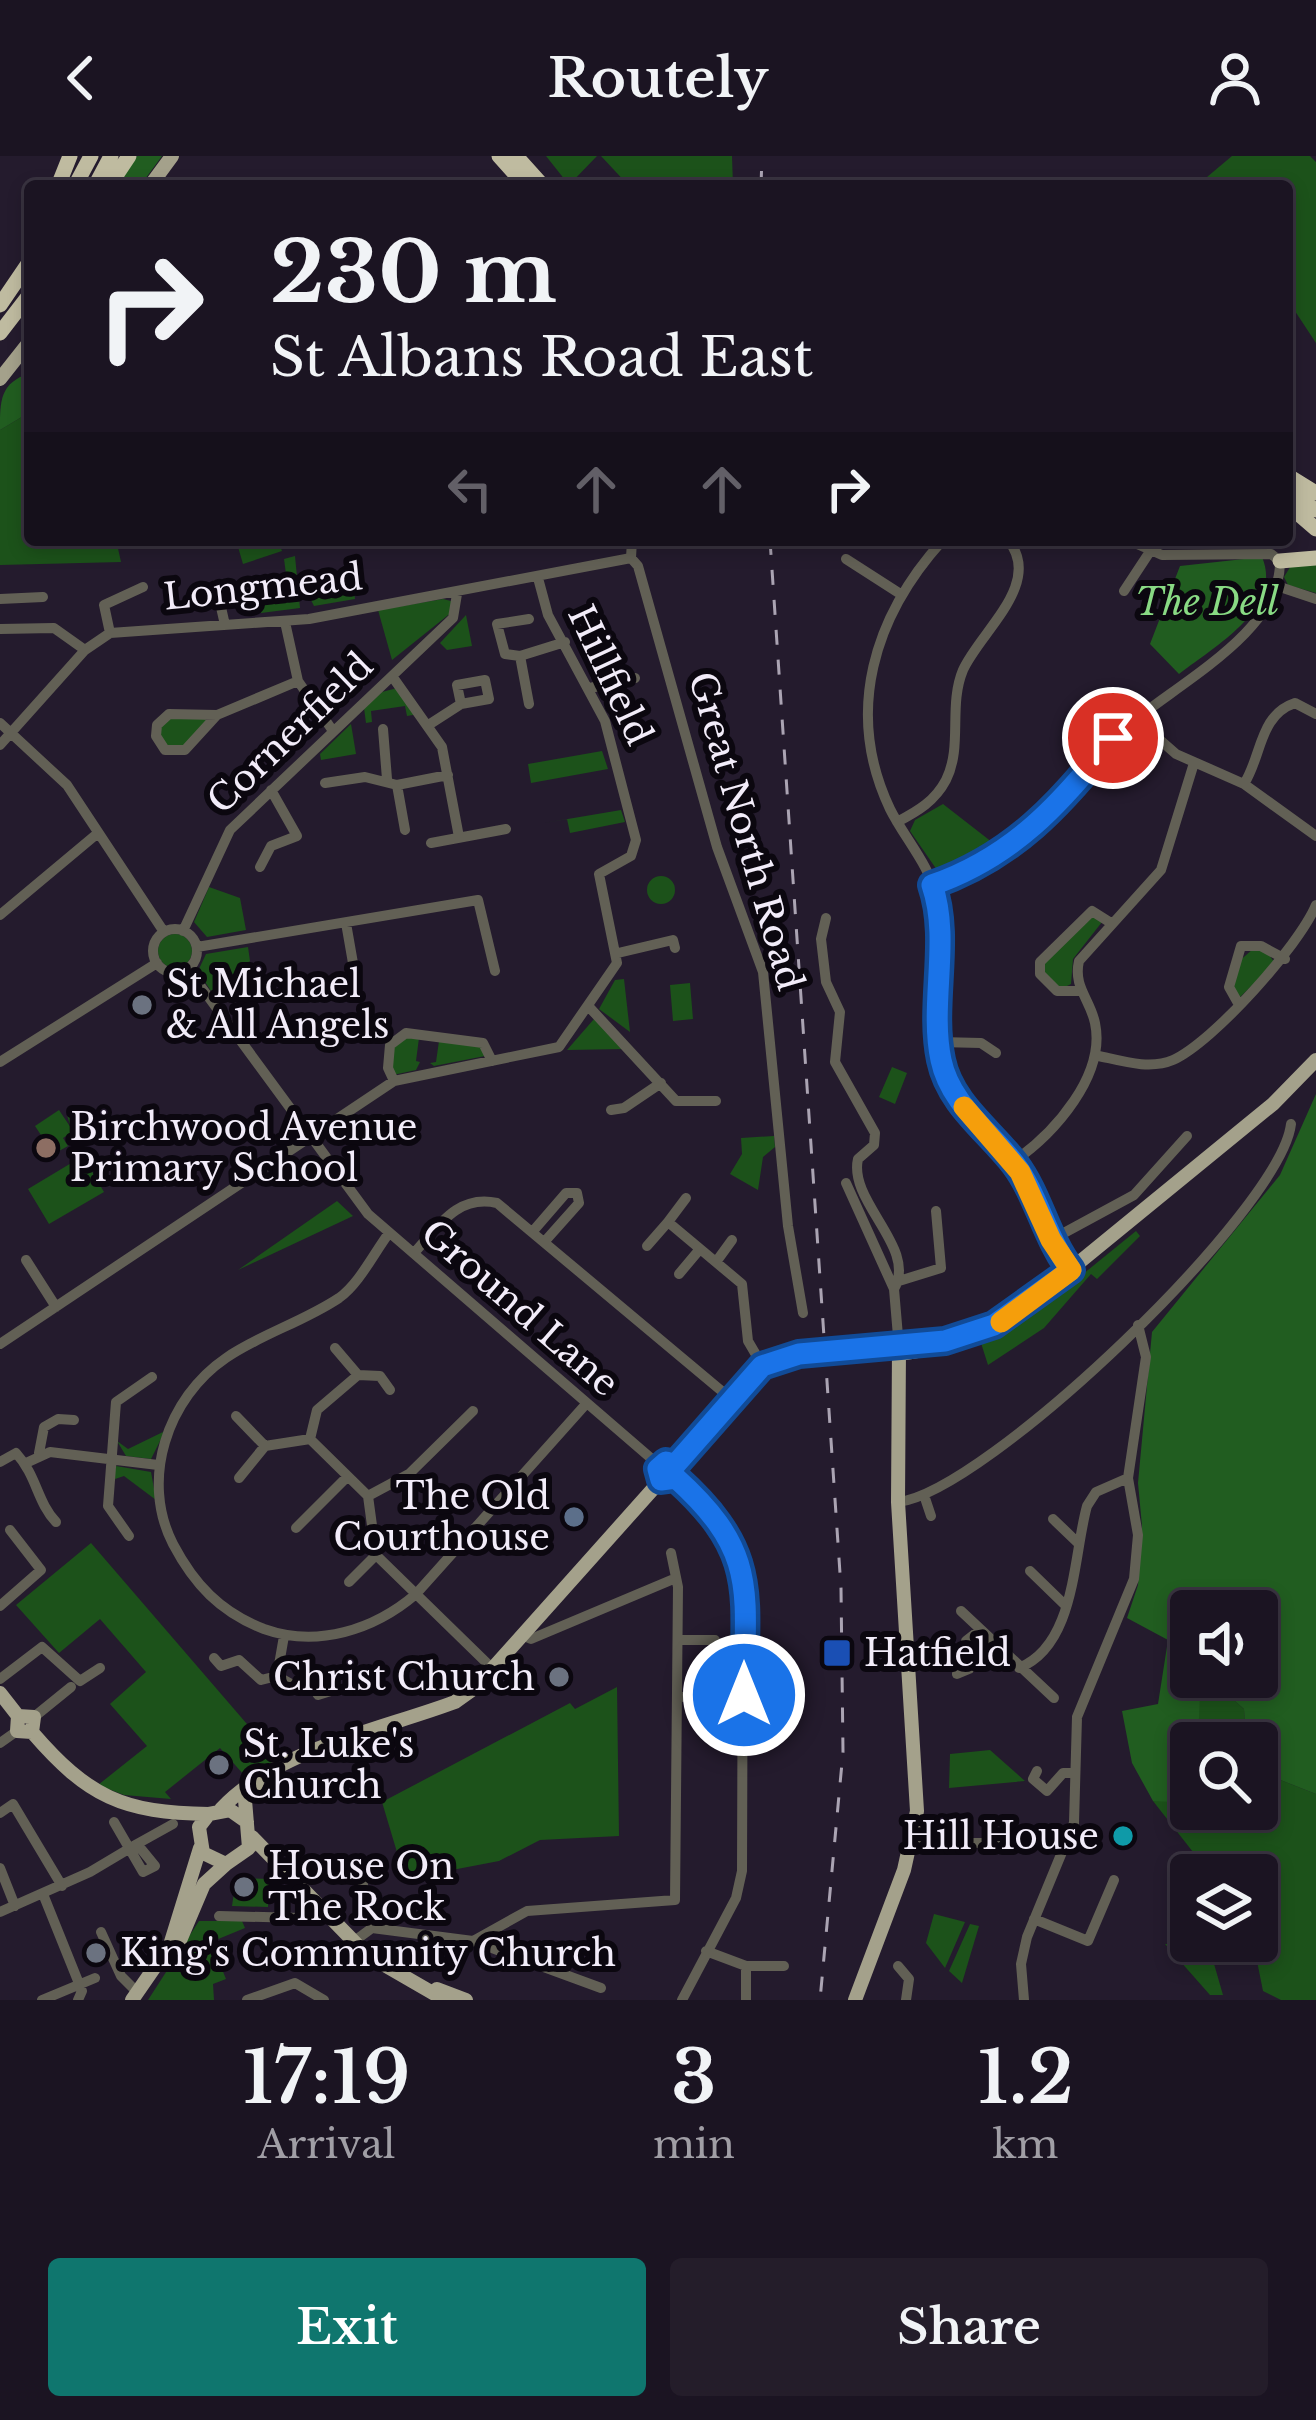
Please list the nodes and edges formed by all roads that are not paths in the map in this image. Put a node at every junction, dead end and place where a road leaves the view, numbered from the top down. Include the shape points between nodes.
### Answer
1 (499, 156) edge
2 (517, 156) edge
3 (521, 180) edge
4 (538, 180) edge
5 (24, 269) edge
6 (24, 301) edge
7 (0, 304) edge
8 (0, 333) edge
9 (24, 348) edge
10 (0, 380) edge
11 (1293, 509) edge
12 (1316, 529) edge
13 (632, 546) edge
14 (939, 546) edge
15 (1012, 546) edge
16 (1138, 546) edge
17 (1149, 553) junction
18 (631, 558) junction
19 (1316, 558) edge
20 (846, 559) dead end
21 (1280, 561) junction
22 (538, 578) junction
23 (216, 585) dead end
24 (1277, 586) junction
25 (143, 587) dead end
26 (1124, 591) dead end
27 (457, 594) junction
28 (902, 595) junction
29 (43, 597) dead end
30 (0, 598) edge
31 (1316, 599) edge
32 (529, 619) dead end
33 (285, 622) junction
34 (225, 626) junction
35 (0, 629) edge
36 (110, 633) junction
37 (565, 642) junction
38 (85, 650) junction
39 (520, 656) junction
40 (392, 676) junction
41 (635, 678) dead end
42 (298, 681) junction
43 (590, 688) junction
44 (461, 704) dead end
45 (530, 704) dead end
46 (1316, 714) edge
47 (217, 715) junction
48 (1136, 719) junction
49 (0, 723) edge
50 (430, 724) junction
51 (383, 729) dead end
52 (333, 731) junction
53 (12, 733) junction
54 (0, 745) edge
55 (1194, 763) junction
56 (448, 775) junction
57 (392, 782) junction
58 (325, 784) dead end
59 (1244, 784) junction
60 (271, 790) junction
61 (898, 822) junction
62 (506, 829) dead end
63 (405, 830) dead end
64 (98, 833) junction
65 (1316, 836) edge
66 (459, 837) junction
67 (431, 843) dead end
68 (260, 867) dead end
69 (932, 885) junction
70 (1316, 905) edge
71 (0, 915) edge
72 (826, 918) dead end
73 (346, 922) junction
74 (1111, 922) junction
75 (183, 931) junction
76 (164, 932) junction
77 (197, 947) junction
78 (674, 948) dead end
79 (618, 953) junction
80 (1285, 959) junction
81 (157, 963) junction
82 (188, 969) junction
83 (495, 971) dead end
84 (357, 986) dead end
85 (1080, 991) junction
86 (1238, 1003) junction
87 (590, 1008) junction
88 (939, 1042) junction
89 (996, 1053) dead end
90 (1100, 1056) junction
91 (1316, 1060) edge
92 (492, 1061) junction
93 (0, 1062) edge
94 (394, 1082) junction
95 (661, 1083) junction
96 (716, 1101) dead end
97 (611, 1110) dead end
98 (1291, 1124) dead end
99 (1187, 1136) dead end
100 (311, 1138) junction
101 (1013, 1162) junction
102 (846, 1183) dead end
103 (686, 1198) dead end
104 (936, 1211) dead end
105 (668, 1222) junction
106 (533, 1230) junction
107 (389, 1233) junction
108 (546, 1240) junction
109 (732, 1240) dead end
110 (1051, 1240) junction
111 (647, 1246) dead end
112 (700, 1249) junction
113 (414, 1253) junction
114 (26, 1260) dead end
115 (716, 1262) junction
116 (1071, 1270) junction
117 (679, 1274) dead end
118 (896, 1285) junction
119 (56, 1307) junction
120 (803, 1313) dead end
121 (1138, 1325) junction
122 (0, 1344) edge
123 (335, 1348) dead end
124 (899, 1348) junction
125 (762, 1366) junction
126 (358, 1375) junction
127 (152, 1377) dead end
128 (390, 1390) dead end
129 (730, 1399) junction
130 (586, 1404) junction
131 (473, 1411) dead end
132 (236, 1416) dead end
133 (74, 1420) dead end
134 (310, 1439) junction
135 (265, 1446) junction
136 (39, 1454) junction
137 (114, 1460) junction
138 (0, 1462) edge
139 (26, 1463) junction
140 (158, 1465) junction
141 (668, 1472) junction
142 (239, 1478) dead end
143 (347, 1478) junction
144 (1128, 1478) junction
145 (924, 1495) junction
146 (368, 1496) junction
147 (898, 1502) junction
148 (931, 1516) dead end
149 (1053, 1519) dead end
150 (56, 1522) dead end
151 (296, 1528) dead end
152 (18, 1534) dead end
153 (129, 1536) dead end
154 (1078, 1544) junction
155 (671, 1553) dead end
156 (376, 1555) junction
157 (1030, 1571) dead end
158 (676, 1578) junction
159 (349, 1582) dead end
160 (416, 1594) junction
161 (1065, 1605) junction
162 (0, 1606) edge
163 (961, 1611) dead end
164 (980, 1630) junction
165 (284, 1636) junction
166 (524, 1636) junction
167 (679, 1640) junction
168 (715, 1640) dead end
169 (214, 1658) dead end
170 (100, 1668) dead end
171 (1019, 1668) junction
172 (495, 1671) junction
173 (957, 1674) dead end
174 (277, 1676) junction
175 (0, 1679) edge
176 (70, 1687) dead end
177 (337, 1689) dead end
178 (0, 1693) edge
179 (744, 1695) junction
180 (679, 1697) junction
181 (1054, 1697) dead end
182 (25, 1724) junction
183 (0, 1743) edge
184 (1037, 1771) dead end
185 (1074, 1772) junction
186 (261, 1779) junction
187 (215, 1811) junction
188 (0, 1814) edge
189 (170, 1817) junction
190 (114, 1822) dead end
191 (249, 1829) junction
192 (913, 1843) junction
193 (1014, 1843) dead end
194 (198, 1844) junction
195 (134, 1846) junction
196 (233, 1861) junction
197 (276, 1863) junction
198 (0, 1868) edge
199 (362, 1880) dead end
200 (1114, 1880) dead end
201 (62, 1886) junction
202 (151, 1888) dead end
203 (43, 1894) junction
204 (15, 1906) junction
205 (319, 1906) junction
206 (0, 1912) edge
207 (219, 1916) dead end
208 (1034, 1919) junction
209 (372, 1928) junction
210 (101, 1931) dead end
211 (473, 1941) junction
212 (353, 1942) junction
213 (706, 1952) junction
214 (746, 1966) junction
215 (784, 1966) dead end
216 (898, 1966) dead end
217 (94, 1978) dead end
218 (407, 1978) junction
219 (80, 1984) junction
220 (592, 1988) dead end
221 (138, 1998) edge
222 (62, 1999) edge
223 (42, 2000) edge
224 (78, 2000) edge
225 (247, 2000) edge
226 (324, 2000) edge
227 (445, 2000) edge
228 (462, 2000) edge
229 (682, 2000) edge
230 (746, 2000) edge
231 (855, 2000) edge
232 (906, 2000) edge
233 (1025, 2000) edge

1 - 3 highway
2 - 4 highway
5 - 7 highway
6 - 8 highway
9 - 10 main road
11 - 12 highway
13 - 18 street, Great North Road
14 - 28 street
15 - 61 street via 1019,575 961,675 947,778 929,803
16 - 17 street
17 - 21 street via 1264,552
17 - 26 street
18 - 22 street, Longmead
18 - 120 street, Great North Road via 717,848 764,972
19 - 21 highway
20 - 28 street
21 - 24 street
22 - 27 street, Longmead
22 - 37 street, Hillfield
23 - 34 street
24 - 31 street
24 - 48 street via 1252,627
25 - 36 street via 104,604
27 - 33 street, Longmead
27 - 40 street, Cornerfield via 453,618
28 - 61 street via 878,638 867,701 875,768
29 - 30 street
32 - 39 street via 496,624 502,651
33 - 34 street, Longmead
33 - 42 street
34 - 36 street, Longmead
35 - 38 street via 54,628
36 - 38 street
37 - 39 street
37 - 43 street, Hillfield
38 - 53 street
39 - 45 street
40 - 50 street
40 - 52 street, Cornerfield
41 - 43 street
42 - 47 street
42 - 52 street
43 - 79 street, Hillfield via 634,831 634,854 599,874
44 - 50 street
46 - 59 street via 1295,703 1278,711
47 - 47 street via 185,750 159,742 157,725 169,714
48 - 55 street
48 - 69 street via 1031,832 985,865
49 - 53 street
50 - 56 street
51 - 57 street
52 - 60 street, Cornerfield
53 - 54 street
53 - 64 street via 67,785
55 - 59 street
55 - 74 street via 1161,870
56 - 57 street
56 - 66 street
57 - 58 street
57 - 63 street
59 - 65 street
60 - 68 street via 297,836 272,846
60 - 75 street, Cornerfield via 224,838
61 - 69 street
62 - 66 street
64 - 71 street
64 - 76 street
66 - 67 street
69 - 88 street
70 - 80 street
72 - 118 street via 826,982 840,1012 834,1057 875,1133 856,1176 897,1261
73 - 77 street
73 - 83 street via 478,900
73 - 84 street
74 - 85 street via 1079,961
74 - 85 street via 1092,911 1040,962 1057,991
75 - 76 street
75 - 77 street
76 - 81 street via 153,950
77 - 82 street
78 - 79 street via 673,940
79 - 87 street
80 - 86 street
80 - 86 street via 1241,946 1229,992
81 - 82 street via 174,973
81 - 93 street
82 - 100 street, Ground Lane
85 - 90 street
86 - 90 street via 1172,1060
87 - 92 street via 559,1047
87 - 95 street
88 - 89 street via 981,1043
88 - 101 street via 957,1098
90 - 101 street
91 - 116 main road
92 - 94 street
92 - 94 street via 483,1043 406,1033 390,1045
94 - 100 street
95 - 96 street via 681,1104
95 - 97 street
98 - 121 street via 1246,1212
99 - 110 street via 1134,1195
100 - 107 street, Ground Lane
100 - 119 street
101 - 110 street
102 - 118 street
103 - 105 street
104 - 118 street via 941,1268
105 - 111 street
105 - 112 street
106 - 108 street
106 - 108 street via 566,1193 577,1192 579,1203
106 - 113 street via 497,1203 465,1203
107 - 113 street, Ground Lane
107 - 140 street via 340,1297 203,1378 179,1411
108 - 129 street
109 - 115 street
110 - 116 street
112 - 115 street
112 - 117 street
113 - 130 street, Ground Lane
114 - 119 street
115 - 125 street via 747,1292 748,1341
116 - 124 main road via 994,1325 918,1352
118 - 124 street
119 - 122 street
121 - 144 street via 1146,1357
121 - 145 street via 1025,1428
123 - 126 street
124 - 125 main road, bridge via 799,1354
124 - 147 main road
125 - 129 main road
126 - 128 street via 380,1376
126 - 134 street via 317,1411
127 - 137 street via 116,1402
129 - 141 main road
130 - 141 street, Ground Lane
130 - 160 street
131 - 146 street via 409,1474
132 - 135 street
133 - 136 street via 44,1427
134 - 135 street
134 - 143 street
135 - 142 street
136 - 137 street
136 - 139 street
137 - 140 street
137 - 153 street via 108,1506
138 - 139 street via 12,1452
139 - 150 street
140 - 165 street via 168,1534 201,1588 228,1611
141 - 166 main road
141 - 179 street, Ground Lane via 717,1516 739,1555
143 - 146 street
143 - 151 street
144 - 154 street via 1096,1492
144 - 185 street via 1138,1535 1134,1579 1086,1685
145 - 147 street
145 - 148 street
146 - 156 street
147 - 192 main road via 917,1780
149 - 154 street
152 - 162 street via 41,1570
154 - 161 street
155 - 158 street
156 - 159 street
156 - 160 street
157 - 161 street
158 - 166 street via 580,1622
158 - 167 street
160 - 165 street via 343,1634
160 - 172 street
161 - 171 street via 1044,1651
163 - 164 street
164 - 171 street
164 - 173 street via 967,1641 969,1669
165 - 174 street
166 - 172 main road
167 - 168 street
167 - 180 street
169 - 174 street via 221,1666 239,1660 261,1680
170 - 175 street via 80,1682 42,1647
171 - 181 street
172 - 186 main road via 455,1702
174 - 177 street via 292,1685 309,1682 318,1694
176 - 182 street
178 - 182 main road
179 - 180 street
179 - 213 street, Ground Lane via 742,1871
180 - 211 street via 675,1900 527,1911
182 - 183 street
182 - 189 main road via 91,1791
184 - 185 street via 1033,1779 1047,1791
185 - 208 street via 1072,1831
186 - 187 main road
186 - 191 main road via 245,1800
187 - 189 main road
187 - 191 main road
187 - 194 main road
188 - 201 street via 13,1804
189 - 194 main road
189 - 195 street
190 - 195 street
191 - 196 main road
191 - 197 main road
192 - 193 street
192 - 231 main road
194 - 196 main road via 209,1859
194 - 221 main road via 170,1945
195 - 201 street
195 - 202 street
196 - 197 main road
196 - 221 main road via 204,1884 181,1943
197 - 205 main road
198 - 204 street
199 - 209 street
200 - 208 street via 1088,1941
201 - 203 street
203 - 204 street
203 - 219 street
204 - 206 street
205 - 207 street via 301,1918
205 - 212 main road
208 - 233 street via 1021,1964
209 - 211 street
209 - 212 street
210 - 221 street
211 - 220 street
212 - 218 main road
213 - 214 street
213 - 229 street, Ground Lane
214 - 215 street
214 - 230 street
216 - 232 street via 909,1979
217 - 219 street
218 - 227 main road
218 - 228 main road
219 - 222 street
219 - 223 street
219 - 224 street
225 - 226 street via 295,1983

